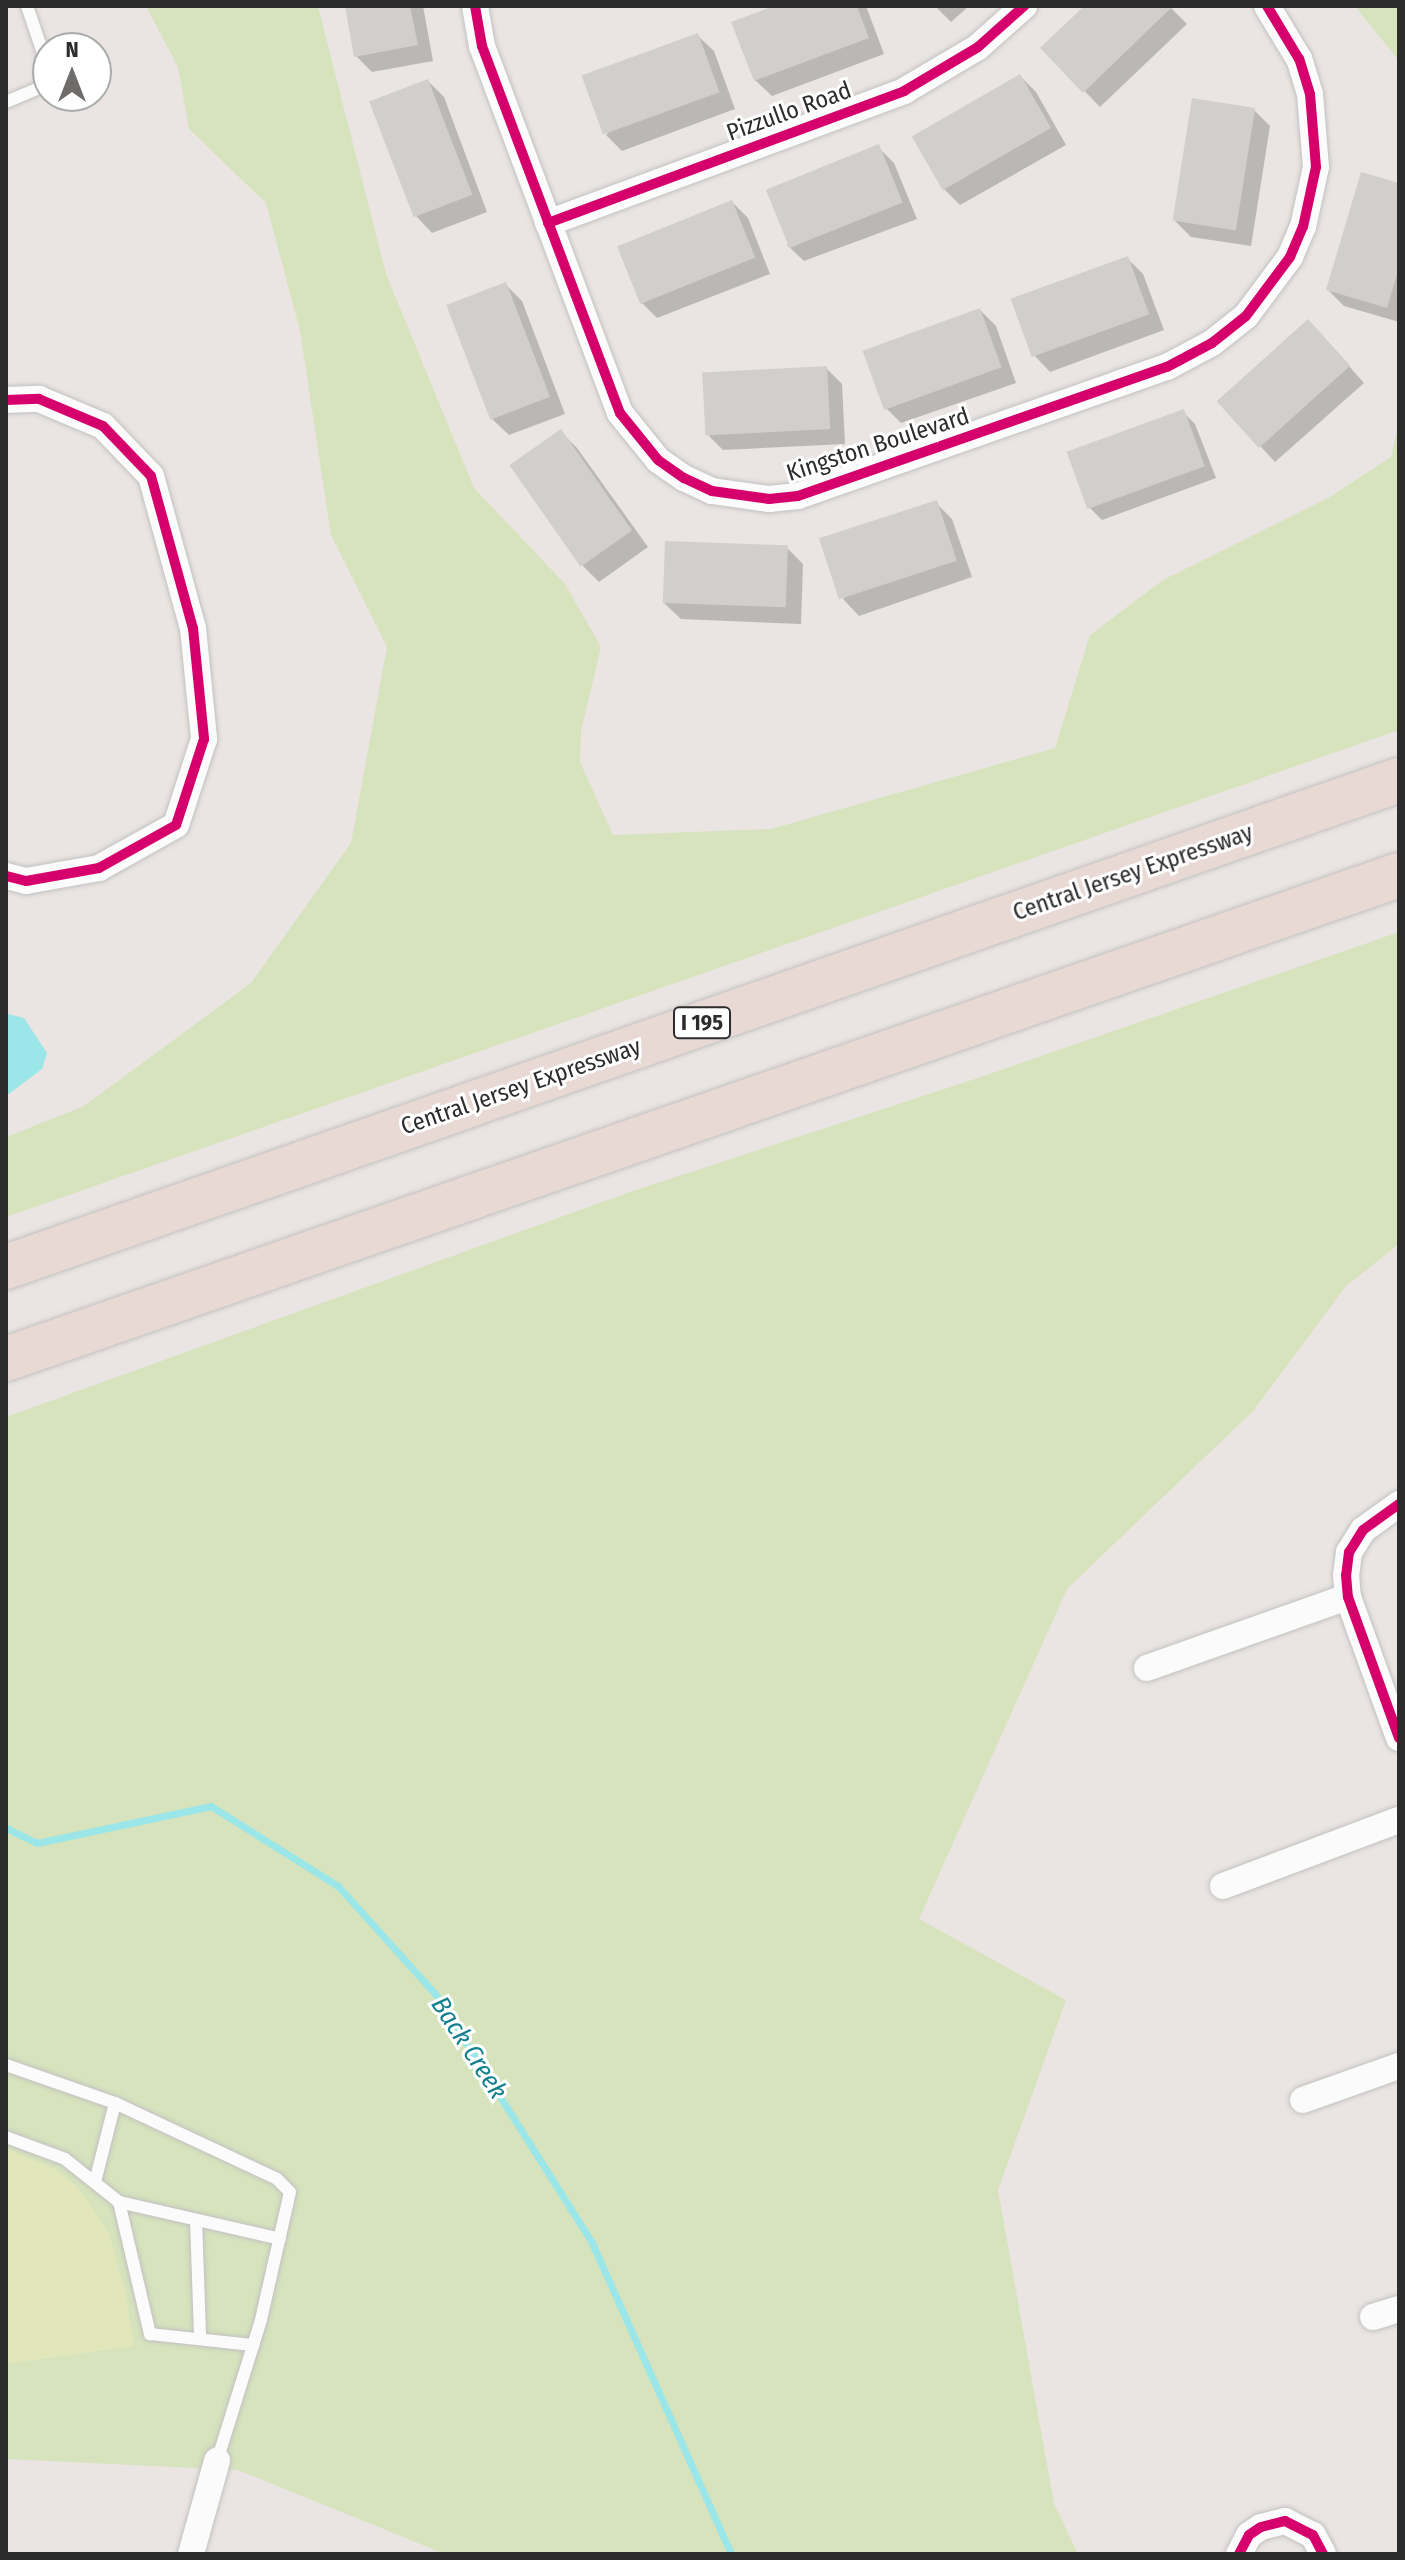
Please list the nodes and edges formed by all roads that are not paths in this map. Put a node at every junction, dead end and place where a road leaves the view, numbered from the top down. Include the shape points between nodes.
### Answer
1 (27, 6) edge
2 (475, 6) edge
3 (1024, 6) edge
4 (1267, 6) edge
5 (6, 102) edge
6 (548, 223) junction
7 (6, 400) edge
8 (1399, 780) edge
9 (1399, 875) edge
10 (6, 876) edge
11 (6, 1267) edge
12 (6, 1359) edge
13 (1399, 1504) edge
14 (1348, 1597) junction
15 (1147, 1668) dead end
16 (1399, 1738) edge
17 (1399, 1820) edge
18 (1223, 1886) dead end
19 (6, 2065) edge
20 (1399, 2066) edge
21 (1303, 2100) dead end
22 (115, 2103) junction
23 (6, 2137) edge
24 (95, 2182) junction
25 (119, 2202) junction
26 (196, 2220) junction
27 (280, 2239) junction
28 (1399, 2309) edge
29 (1373, 2317) dead end
30 (200, 2337) junction
31 (253, 2345) junction
32 (217, 2461) joint
33 (191, 2554) edge
34 (1239, 2554) edge
35 (1323, 2554) edge

1 - 5 lane via 43,53 41,87
2 - 6 street, Kingston Boulevard via 482,46
3 - 6 street, Pizzullo Road via 978,47 904,91
4 - 6 street, Kingston Boulevard via 1299,59 1310,94 1316,167 1303,227 1290,257 1246,316 1212,343 1167,367 798,496 740,498 712,491 658,460 636,437 620,413
7 - 10 street via 39,399 103,426 151,476 193,628 204,739 176,825 99,868 26,881
8 - 11 highway, Central Jersey Expressway / I 195
9 - 12 highway
13 - 14 street via 1363,1530 1349,1552
14 - 15 street
14 - 16 street
17 - 18 street
19 - 22 lane
20 - 21 street
22 - 24 lane
22 - 27 lane via 277,2179 290,2192
23 - 24 lane via 65,2159
24 - 25 lane
25 - 26 lane
25 - 30 lane via 150,2334
26 - 27 lane
26 - 30 lane
27 - 31 lane
28 - 29 street
30 - 31 lane
31 - 32 lane
32 - 33 street
34 - 35 street via 1249,2535 1285,2521 1313,2535

